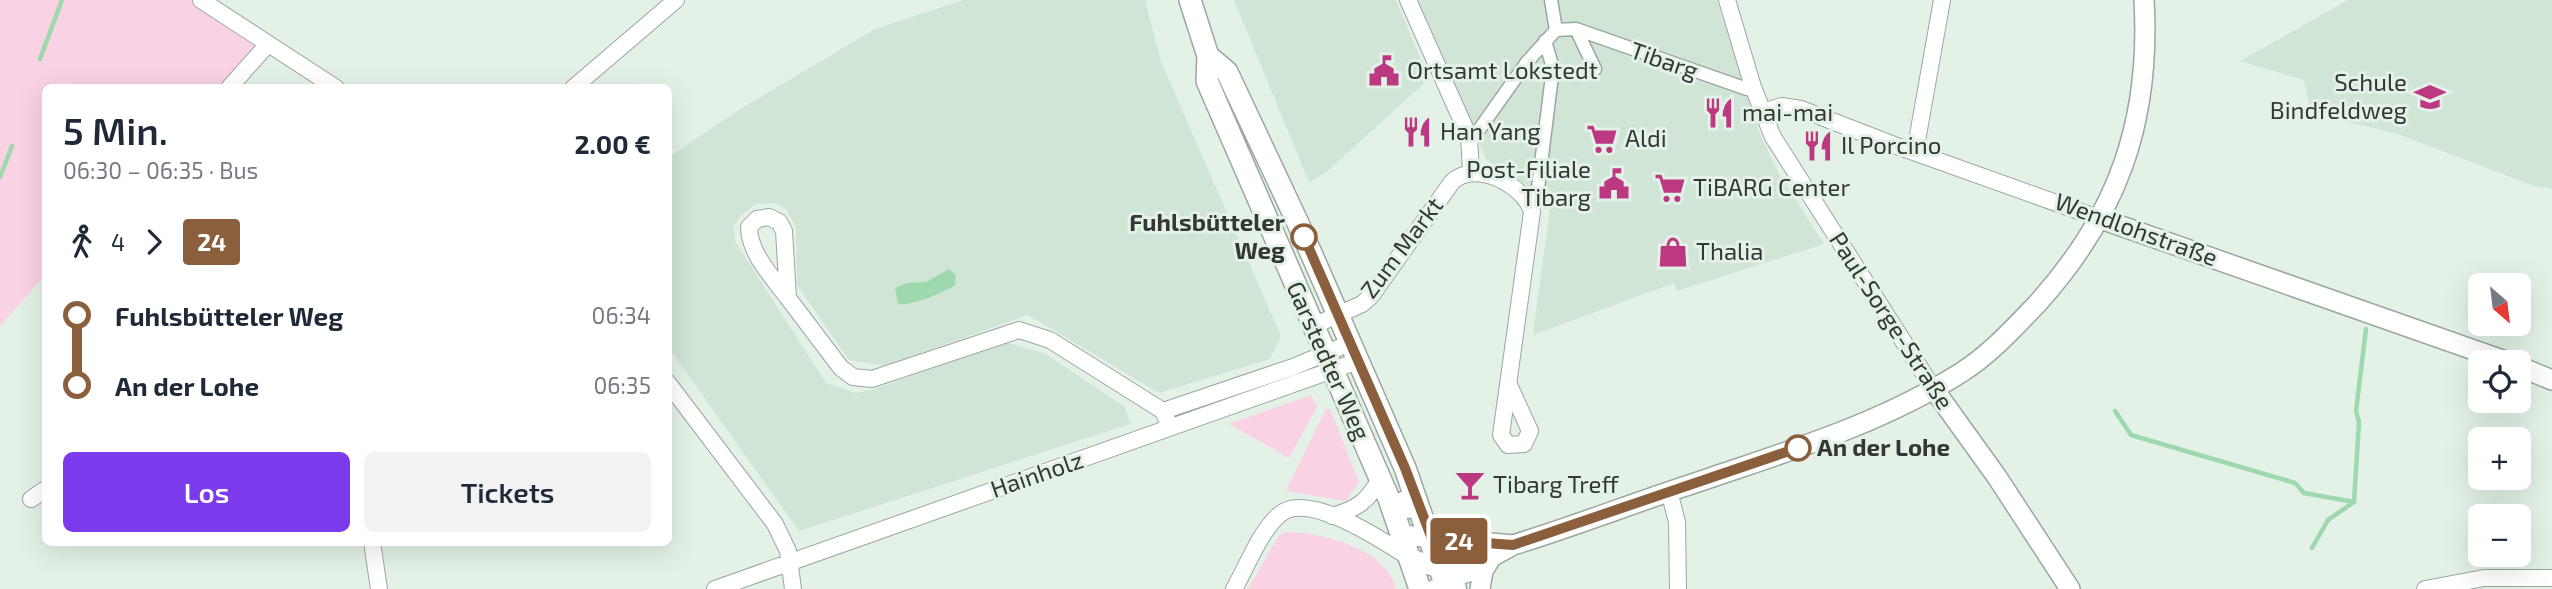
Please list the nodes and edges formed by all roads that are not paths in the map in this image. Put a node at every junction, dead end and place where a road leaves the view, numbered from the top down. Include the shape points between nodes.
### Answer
1 (201, 0) edge
2 (676, 0) edge
3 (1190, 0) edge
4 (1408, 0) edge
5 (1551, 0) edge
6 (1727, 0) edge
7 (1942, 0) edge
8 (2144, 0) edge
9 (1576, 29) junction
10 (1556, 30) junction
11 (1545, 41) junction
12 (268, 44) junction
13 (1208, 56) junction
14 (1595, 69) dead end
15 (233, 84) edge
16 (330, 84) edge
17 (578, 84) edge
18 (1753, 87) junction
19 (1763, 113) junction
20 (1469, 137) junction
21 (1915, 152) junction
22 (1471, 171) junction
23 (1531, 206) junction
24 (2101, 219) junction
25 (788, 298) dead end
26 (1339, 315) junction
27 (1313, 326) junction
28 (2474, 350) edge
29 (1354, 352) junction
30 (1329, 362) junction
31 (2531, 371) edge
32 (2552, 380) edge
33 (1508, 385) dead end
34 (672, 388) edge
35 (1933, 388) junction
36 (1164, 411) junction
37 (1170, 427) junction
38 (1380, 479) junction
39 (1669, 491) junction
40 (42, 492) edge
41 (31, 499) dead end
42 (1332, 516) junction
43 (1362, 530) junction
44 (1402, 535) junction
45 (1432, 539) junction
46 (1513, 545) junction
47 (373, 546) edge
48 (1486, 557) junction
49 (1410, 558) junction
50 (789, 563) junction
51 (2552, 578) edge
52 (1441, 582) edge
53 (379, 589) edge
54 (715, 589) edge
55 (793, 589) edge
56 (1234, 589) edge
57 (1420, 589) edge
58 (1429, 589) edge
59 (1461, 589) edge
60 (1475, 589) edge
61 (1480, 589) edge
62 (1678, 589) edge
63 (2070, 589) edge
64 (2425, 589) edge

1 - 12 street
2 - 17 street
3 - 13 main road, Garstedter Weg
4 - 20 street
5 - 10 street
6 - 18 street, Paul-Sorge-Straße
7 - 21 street
8 - 24 street via 2141,92 2123,168
9 - 10 street, Tibarg
9 - 14 street, Tibarg
9 - 18 street, Tibarg via 1734,85
10 - 11 street
11 - 20 street via 1476,134
11 - 23 street via 1553,68 1537,196
12 - 15 street
12 - 16 street
13 - 26 main road, Garstedter Weg via 1227,72
13 - 27 main road, Garstedter Weg via 1207,81
18 - 19 street, Paul-Sorge-Straße
19 - 21 street, Wendlohstraße via 1782,106 1801,109
19 - 35 street, Paul-Sorge-Straße via 1786,160
20 - 22 street
21 - 24 street, Wendlohstraße
22 - 23 street via 1491,175
22 - 26 street, Zum Markt via 1452,181 1371,296
23 - 33 street via 1533,218
24 - 28 street, Wendlohstraße
24 - 35 street via 2052,287 1998,344
25 - 36 street via 841,368 853,377 872,379 895,373 1018,330 1051,340
26 - 27 street, Zum Markt
26 - 29 main road, Garstedter Weg
27 - 30 main road, Garstedter Weg
29 - 30 street, Hainholz
29 - 45 main road, Garstedter Weg
30 - 36 street, Hainholz
30 - 37 street, Hainholz
30 - 38 main road, Garstedter Weg
31 - 32 street
34 - 50 street via 775,524
35 - 39 street via 1827,438
35 - 63 street, Paul-Sorge-Straße
36 - 37 street
37 - 50 street, Hainholz
38 - 42 street via 1369,499 1355,510
38 - 44 main road, Garstedter Weg
39 - 46 street
39 - 62 street via 1677,522
40 - 41 street
42 - 43 street
42 - 56 street via 1303,506 1280,513
43 - 44 street
43 - 49 street
44 - 45 street
44 - 49 main road, Garstedter Weg
45 - 46 street
45 - 52 main road, Garstedter Weg
46 - 48 street
47 - 53 street
48 - 52 street
48 - 61 street
49 - 52 street
49 - 57 main road, Garstedter Weg
50 - 54 street, Hainholz
50 - 55 street
51 - 64 street via 2484,578
52 - 58 street
59 - 60 street via 1458,579 1479,572

